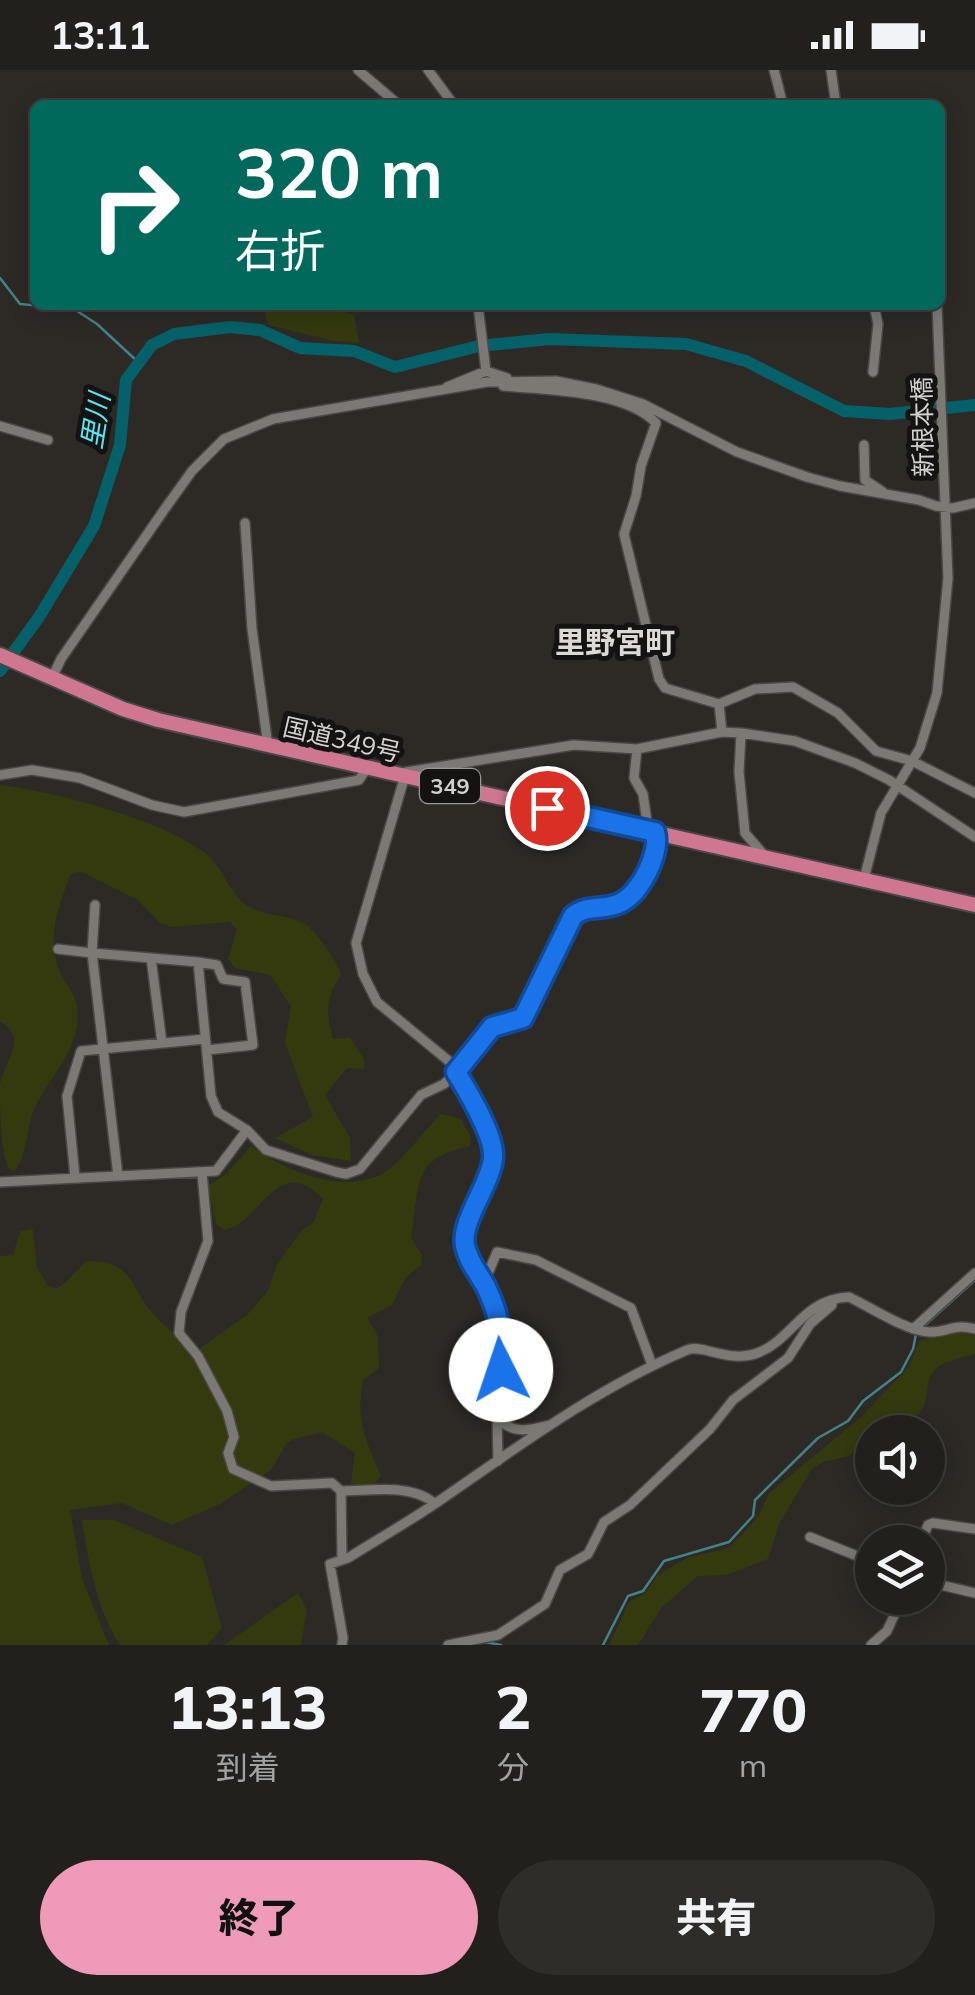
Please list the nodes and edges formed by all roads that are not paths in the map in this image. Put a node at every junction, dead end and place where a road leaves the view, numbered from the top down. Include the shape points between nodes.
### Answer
1 (358, 70) edge
2 (428, 70) edge
3 (774, 70) edge
4 (831, 70) edge
5 (393, 100) edge
6 (450, 100) edge
7 (782, 100) edge
8 (835, 100) edge
9 (478, 310) edge
10 (875, 310) edge
11 (937, 310) edge
12 (486, 368) junction
13 (874, 372) dead end
14 (514, 380) junction
15 (483, 382) junction
16 (440, 391) junction
17 (632, 400) junction
18 (651, 417) junction
19 (0, 426) edge
20 (48, 440) dead end
21 (864, 445) dead end
22 (887, 494) junction
23 (975, 503) edge
24 (944, 505) junction
25 (244, 523) dead end
26 (0, 655) edge
27 (48, 677) junction
28 (719, 704) junction
29 (722, 732) junction
30 (742, 733) junction
31 (268, 746) junction
32 (637, 749) junction
33 (896, 758) junction
34 (912, 761) junction
35 (367, 768) junction
36 (0, 774) edge
37 (404, 776) junction
38 (892, 783) junction
39 (975, 793) edge
40 (655, 832) junction
41 (975, 838) edge
42 (765, 858) junction
43 (864, 879) junction
44 (94, 905) dead end
45 (975, 906) edge
46 (58, 949) dead end
47 (92, 953) junction
48 (151, 958) junction
49 (198, 962) junction
50 (162, 1043) junction
51 (206, 1044) junction
52 (105, 1049) junction
53 (456, 1072) junction
54 (246, 1130) junction
55 (202, 1172) junction
56 (118, 1176) junction
57 (75, 1178) junction
58 (0, 1182) edge
59 (975, 1273) edge
60 (484, 1283) junction
61 (842, 1297) junction
62 (913, 1329) junction
63 (975, 1330) edge
64 (652, 1365) junction
65 (497, 1417) junction
66 (550, 1425) junction
67 (498, 1460) junction
68 (341, 1491) junction
69 (435, 1504) junction
70 (945, 1525) edge
71 (975, 1530) edge
72 (810, 1537) dead end
73 (855, 1555) edge
74 (342, 1560) junction
75 (945, 1586) edge
76 (975, 1593) edge
77 (895, 1615) edge
78 (342, 1645) edge
79 (448, 1645) edge
80 (871, 1645) edge

1 - 5 street
2 - 6 street
3 - 7 street
4 - 8 street
9 - 12 street
10 - 13 street
11 - 24 street, 新根本橋
12 - 14 street
12 - 16 street
14 - 15 street
14 - 17 street via 579,385
15 - 16 street
15 - 18 street via 572,391
16 - 27 street via 273,419 224,439 192,471
17 - 18 street
17 - 22 street via 767,463
18 - 28 street via 656,429 624,534 659,679 665,688
19 - 20 street
21 - 22 street via 864,480
22 - 24 street
23 - 24 street
24 - 34 street, 新根本橋 via 947,594 937,693
25 - 31 street
26 - 27 highway, 国道349号 / 349
27 - 31 highway, 国道349号 / 349 via 136,714
28 - 29 street
28 - 33 street via 755,689 793,687 838,713 876,751
29 - 30 street
29 - 32 street
30 - 38 street via 795,741
30 - 42 street via 738,772 745,834
31 - 35 highway, 国道349号 / 349
32 - 37 street via 574,744
32 - 40 street via 634,778
33 - 34 street
33 - 38 street
34 - 38 street, 新根本橋
34 - 39 street
35 - 36 street via 360,780 184,812 80,778 32,770
35 - 37 highway, 国道349号 / 349
37 - 40 highway, 国道349号 / 349
37 - 53 street via 356,943 377,1002
38 - 41 street
38 - 43 street
40 - 42 highway, 国道349号 / 349
40 - 53 street via 653,857 634,892 615,906 573,916 523,1018 492,1027
42 - 43 highway, 国道349号 / 349
43 - 45 highway, 国道349号 / 349
44 - 47 street
46 - 47 street
47 - 48 street
47 - 52 street
48 - 49 street
48 - 50 street
49 - 51 street
49 - 51 street via 217,966 222,979 245,982 254,1045
50 - 51 street
50 - 52 street
51 - 54 street via 214,1106
52 - 56 street
52 - 57 street via 81,1051 66,1096
53 - 54 street via 421,1095 354,1172 266,1150
53 - 60 street via 492,1146 490,1171 464,1240
54 - 55 street via 221,1167
55 - 56 street
55 - 68 street via 208,1241 181,1312 180,1333 227,1411 234,1438 228,1460 262,1485 332,1483
56 - 57 street
57 - 58 street
59 - 62 street
60 - 64 street via 498,1252 536,1260 631,1308
60 - 65 street via 502,1336
61 - 62 street
61 - 64 street via 808,1311 764,1352 719,1356 694,1347
61 - 79 street via 810,1324 788,1358 733,1400 630,1505 604,1522 588,1554 560,1570 545,1604 498,1635
62 - 63 street
64 - 66 street
65 - 66 street via 519,1431
65 - 67 street
66 - 67 street
67 - 69 street
68 - 69 street via 402,1491
68 - 74 street
69 - 74 street
70 - 71 street
72 - 73 street
74 - 78 street via 330,1564
75 - 76 street
77 - 80 street

